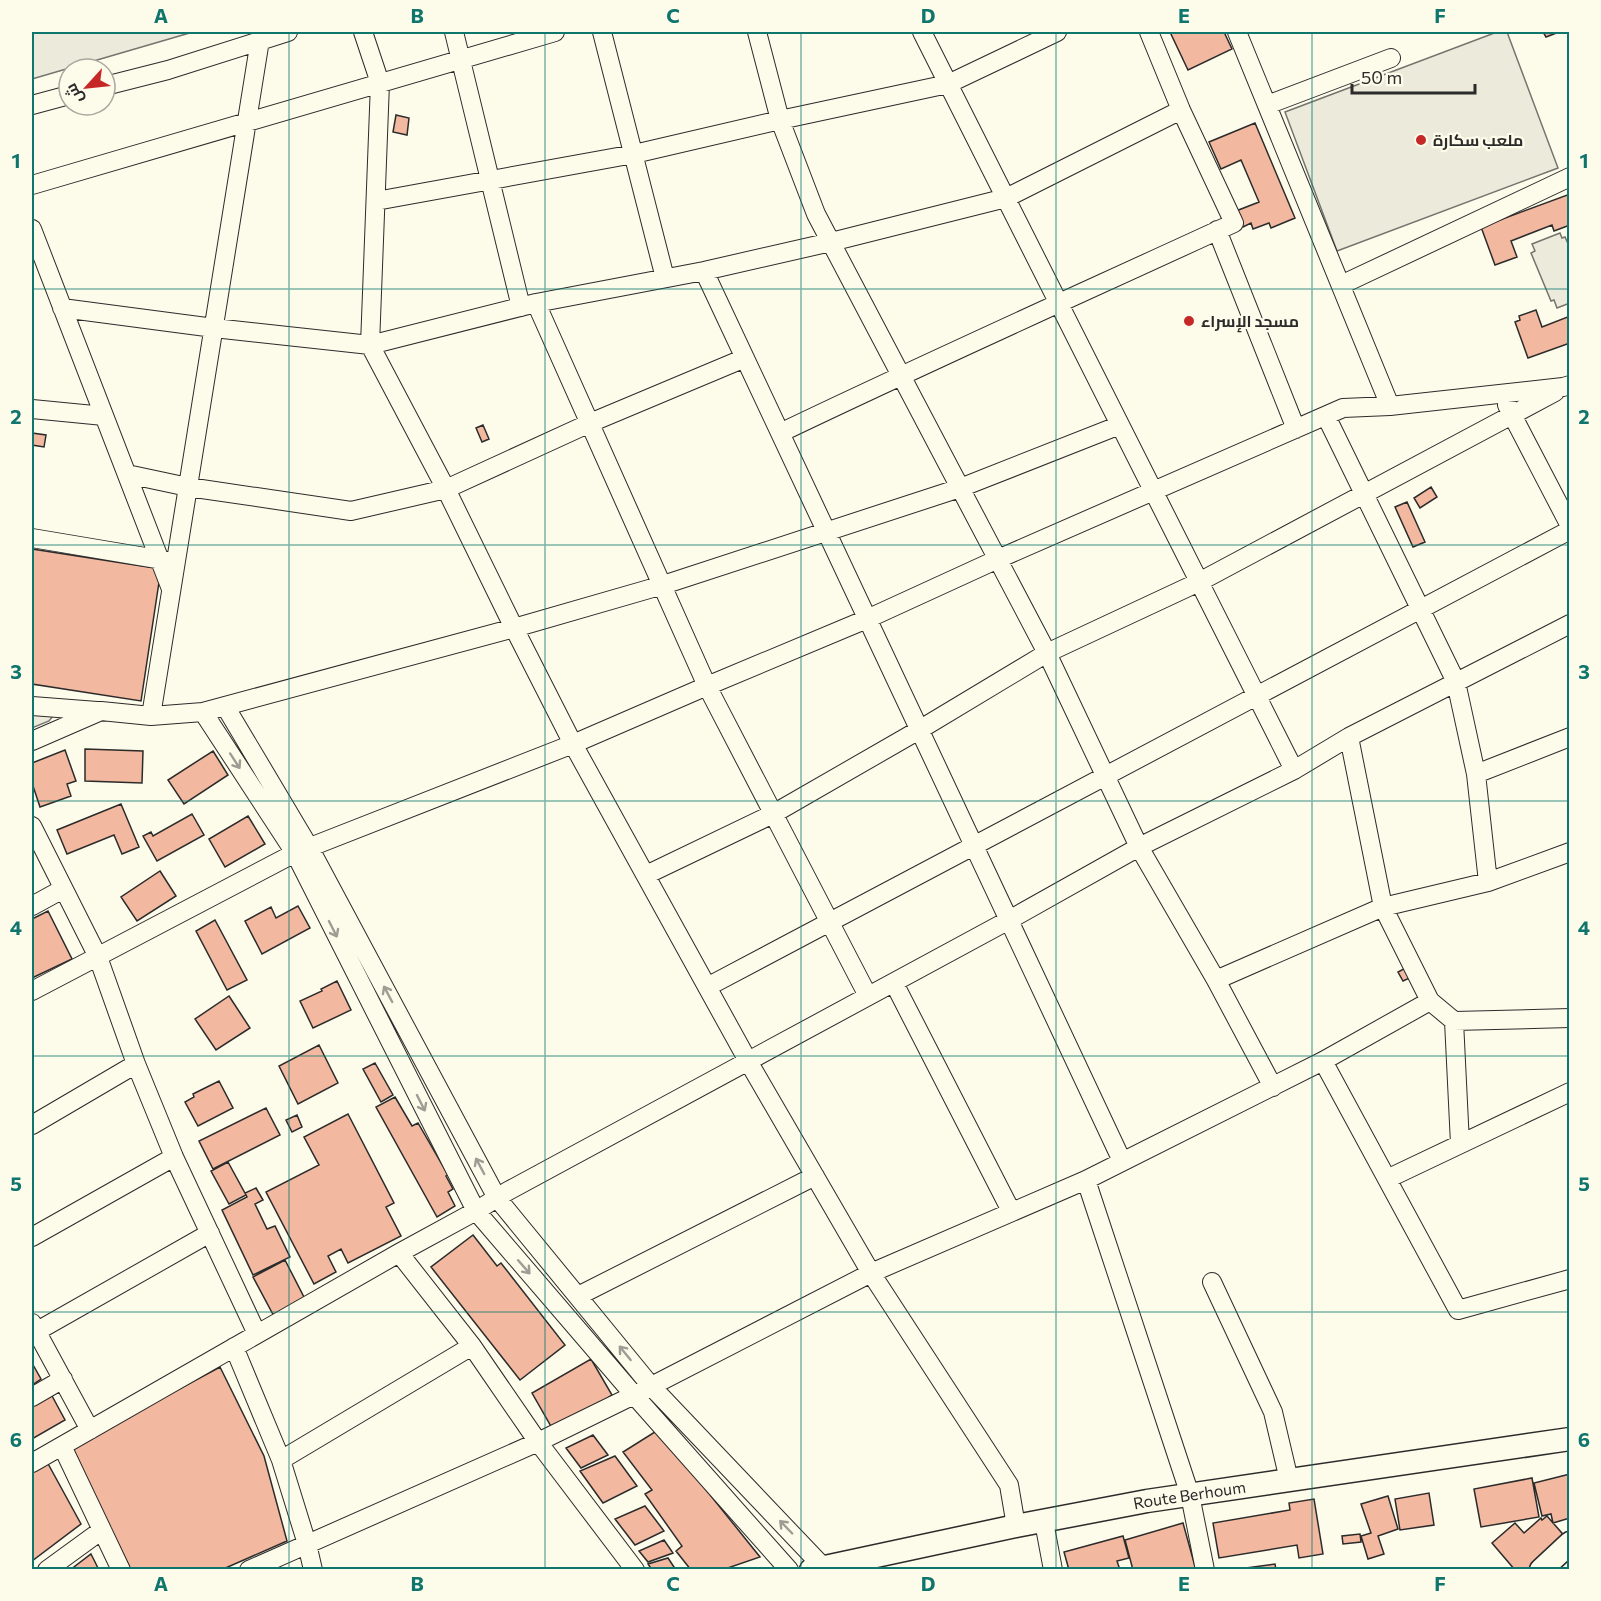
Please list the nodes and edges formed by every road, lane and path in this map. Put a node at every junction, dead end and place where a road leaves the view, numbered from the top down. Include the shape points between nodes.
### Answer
1 (288, 32) edge
2 (363, 32) edge
3 (453, 32) edge
4 (555, 32) edge
5 (602, 32) edge
6 (757, 32) edge
7 (922, 32) edge
8 (1057, 32) edge
9 (1149, 32) edge
10 (1237, 32) edge
11 (260, 40) junction
12 (1391, 58) dead end
13 (460, 59) junction
14 (117, 83) edge
15 (380, 83) junction
16 (948, 84) junction
17 (57, 98) edge
18 (32, 105) edge
19 (1267, 105) junction
20 (1181, 110) junction
21 (780, 120) junction
22 (247, 121) junction
23 (634, 154) junction
24 (1569, 177) edge
25 (490, 180) junction
26 (32, 185) edge
27 (1006, 198) junction
28 (375, 201) junction
29 (32, 229) edge
30 (1217, 231) junction
31 (831, 242) junction
32 (704, 271) junction
33 (665, 278) junction
34 (1341, 285) junction
35 (1059, 304) junction
36 (529, 305) junction
37 (62, 308) junction
38 (214, 328) junction
39 (370, 345) junction
40 (745, 358) junction
41 (901, 375) junction
42 (1566, 386) edge
43 (1501, 394) junction
44 (1390, 406) junction
45 (32, 409) edge
46 (1512, 415) junction
47 (104, 416) junction
48 (1326, 416) junction
49 (590, 423) junction
50 (1120, 425) junction
51 (1296, 429) junction
52 (780, 433) junction
53 (127, 474) junction
54 (188, 487) junction
55 (960, 488) junction
56 (446, 489) junction
57 (1154, 491) junction
58 (1364, 494) junction
59 (1569, 528) edge
60 (827, 533) junction
61 (32, 538) edge
62 (998, 559) junction
63 (168, 560) junction
64 (1199, 582) junction
65 (663, 585) junction
66 (1420, 609) junction
67 (867, 619) junction
68 (1569, 624) edge
69 (514, 627) junction
70 (1047, 653) junction
71 (1456, 682) junction
72 (707, 686) junction
73 (1256, 696) junction
74 (32, 706) edge
75 (225, 706) junction
76 (101, 711) junction
77 (203, 712) junction
78 (151, 716) junction
79 (920, 730) junction
80 (1349, 737) junction
81 (1569, 737) edge
82 (32, 741) edge
83 (573, 744) junction
84 (1294, 770) junction
85 (1476, 774) junction
86 (1106, 776) junction
87 (773, 814) junction
88 (32, 826) edge
89 (974, 845) junction
90 (1139, 847) junction
91 (302, 850) junction
92 (1569, 852) edge
93 (646, 875) junction
94 (1488, 882) junction
95 (63, 889) junction
96 (32, 906) edge
97 (1383, 907) junction
98 (1009, 920) junction
99 (828, 921) junction
100 (98, 957) junction
101 (1216, 980) junction
102 (894, 983) junction
103 (707, 987) junction
104 (32, 992) edge
105 (868, 996) junction
106 (1430, 1001) junction
107 (1569, 1018) edge
108 (1454, 1021) junction
109 (748, 1061) junction
110 (1323, 1061) junction
111 (136, 1064) junction
112 (1273, 1087) junction
113 (1569, 1092) edge
114 (32, 1125) edge
115 (1460, 1144) junction
116 (174, 1157) junction
117 (1122, 1161) junction
118 (815, 1176) junction
119 (1387, 1179) junction
120 (1086, 1180) junction
121 (497, 1198) junction
122 (1011, 1211) junction
123 (476, 1212) junction
124 (210, 1233) junction
125 (32, 1237) edge
126 (399, 1253) junction
127 (871, 1272) junction
128 (1569, 1279) edge
129 (1212, 1282) dead end
130 (578, 1296) junction
131 (33, 1329) edge
132 (257, 1334) junction
133 (472, 1346) junction
134 (234, 1347) junction
135 (63, 1379) junction
136 (651, 1386) junction
137 (634, 1395) junction
138 (32, 1397) edge
139 (90, 1430) junction
140 (1569, 1439) edge
141 (538, 1442) junction
142 (62, 1446) junction
143 (281, 1460) junction
144 (32, 1463) edge
145 (1289, 1480) junction
146 (1190, 1495) junction
147 (1044, 1522) junction
148 (1017, 1526) junction
149 (102, 1530) junction
150 (1569, 1543) edge
151 (307, 1544) junction
152 (820, 1568) edge
153 (47, 1569) edge
154 (122, 1569) edge
155 (249, 1569) edge
156 (313, 1569) edge
157 (635, 1569) edge
158 (789, 1569) edge
159 (1053, 1569) edge
160 (1205, 1569) edge
161 (1540, 1569) edge

1 - 11 street
2 - 15 street
3 - 13 street
4 - 13 street
5 - 23 street
6 - 21 street
7 - 16 street
8 - 16 street
9 - 20 street
10 - 19 street
11 - 14 street
11 - 22 street
12 - 19 street
13 - 15 street
13 - 25 street
15 - 22 street
15 - 28 street
16 - 21 street
16 - 27 street
17 - 18 street
19 - 34 street
20 - 27 street
20 - 30 street via 1234,223
21 - 23 street
21 - 31 street via 816,214
22 - 26 street
22 - 38 street
23 - 25 street
23 - 33 street
24 - 34 street
25 - 28 street
25 - 36 street
27 - 31 street
27 - 35 street
28 - 39 street
29 - 37 street
30 - 35 street
30 - 51 street
31 - 32 street
31 - 41 street
32 - 33 street
32 - 40 street
33 - 36 street
34 - 44 street
35 - 41 street
35 - 50 street
36 - 39 street
36 - 49 street
37 - 38 street
37 - 47 street
38 - 39 street
38 - 54 street
39 - 56 street
40 - 49 street
40 - 52 street
41 - 52 street
41 - 55 street
42 - 43 street
42 - 46 street
43 - 44 street
43 - 46 street
44 - 48 street via 1343,408
45 - 47 street
46 - 58 street
46 - 59 street
47 - 53 street
48 - 51 street
48 - 58 street
49 - 56 street
49 - 65 street
50 - 55 street
50 - 57 street
51 - 57 street
52 - 60 street
53 - 54 street
53 - 63 street
54 - 56 street via 351,511
54 - 63 street
55 - 60 street
55 - 62 street
56 - 69 street
57 - 62 street
57 - 64 street
58 - 64 street
58 - 66 street
59 - 66 street
60 - 65 street
60 - 67 street
61 - 63 street
62 - 67 street
62 - 70 street
63 - 78 street via 171,591
64 - 70 street
64 - 73 street
65 - 69 street
65 - 72 street
66 - 71 street
66 - 73 street
67 - 72 street
67 - 79 street
68 - 71 street
69 - 75 street
69 - 83 street
70 - 79 street
70 - 86 street
71 - 80 street
71 - 85 street
72 - 83 street
72 - 87 street
73 - 84 street
73 - 86 street
74 - 76 street
75 - 77 street
75 - 91 street
76 - 78 street
76 - 82 street
77 - 78 street
77 -> 91 street
79 - 87 street
79 - 89 street
80 - 84 street
80 - 97 street
81 - 85 street
83 - 91 street
83 - 93 street
84 - 90 street
85 - 94 street
86 - 89 street
86 - 90 street
87 - 93 street
87 - 99 street
88 - 95 street
89 - 98 street
89 - 99 street
90 - 98 street
90 - 101 street
91 - 100 street
121 -> 91 street
91 -> 123 street
92 - 94 street
93 - 103 street
94 - 97 street
95 - 96 street
95 - 100 street
97 - 101 street
97 - 106 street
98 - 102 street
98 - 117 street
99 - 103 street
99 - 105 street
100 - 104 street
100 - 111 street
101 - 112 street
102 - 105 street
102 - 122 street
103 - 109 street
105 - 109 street
106 - 108 street
106 - 110 street
107 - 108 street
108 - 115 street
109 - 118 street
109 - 121 street
110 - 112 street
110 - 119 street
111 - 114 street
111 - 116 street
112 - 117 street
113 - 115 street
115 - 119 street
116 - 124 street
116 - 125 street
117 - 120 street
118 - 127 street
118 - 130 street
119 - 128 street via 1458,1310
120 - 122 street
120 - 146 street
121 - 123 street
121 - 130 street
122 - 127 street
123 - 126 street
123 -> 137 street
124 - 131 street
124 - 132 street
126 - 132 street
126 - 133 street
127 - 136 street
127 - 148 street via 1009,1485
129 - 145 street via 1273,1412
136 -> 130 street
131 - 135 street
132 - 134 street
133 - 141 street
133 - 143 street
134 - 139 street
134 - 143 street
135 - 138 street
135 - 139 street
136 - 137 street
152 -> 136 street
137 - 141 street
137 - 158 street
139 - 142 street
140 - 145 main road, Route Berhoum
141 - 151 street
141 - 157 street
142 - 144 street
142 - 149 street
143 - 151 street
145 - 146 main road, Route Berhoum
146 - 147 main road, Route Berhoum
146 - 160 street
147 - 148 main road, Route Berhoum
147 - 159 street
148 - 152 main road, Route Berhoum
149 - 153 street
149 - 154 street
150 - 161 main road
151 - 155 street
151 - 156 street

